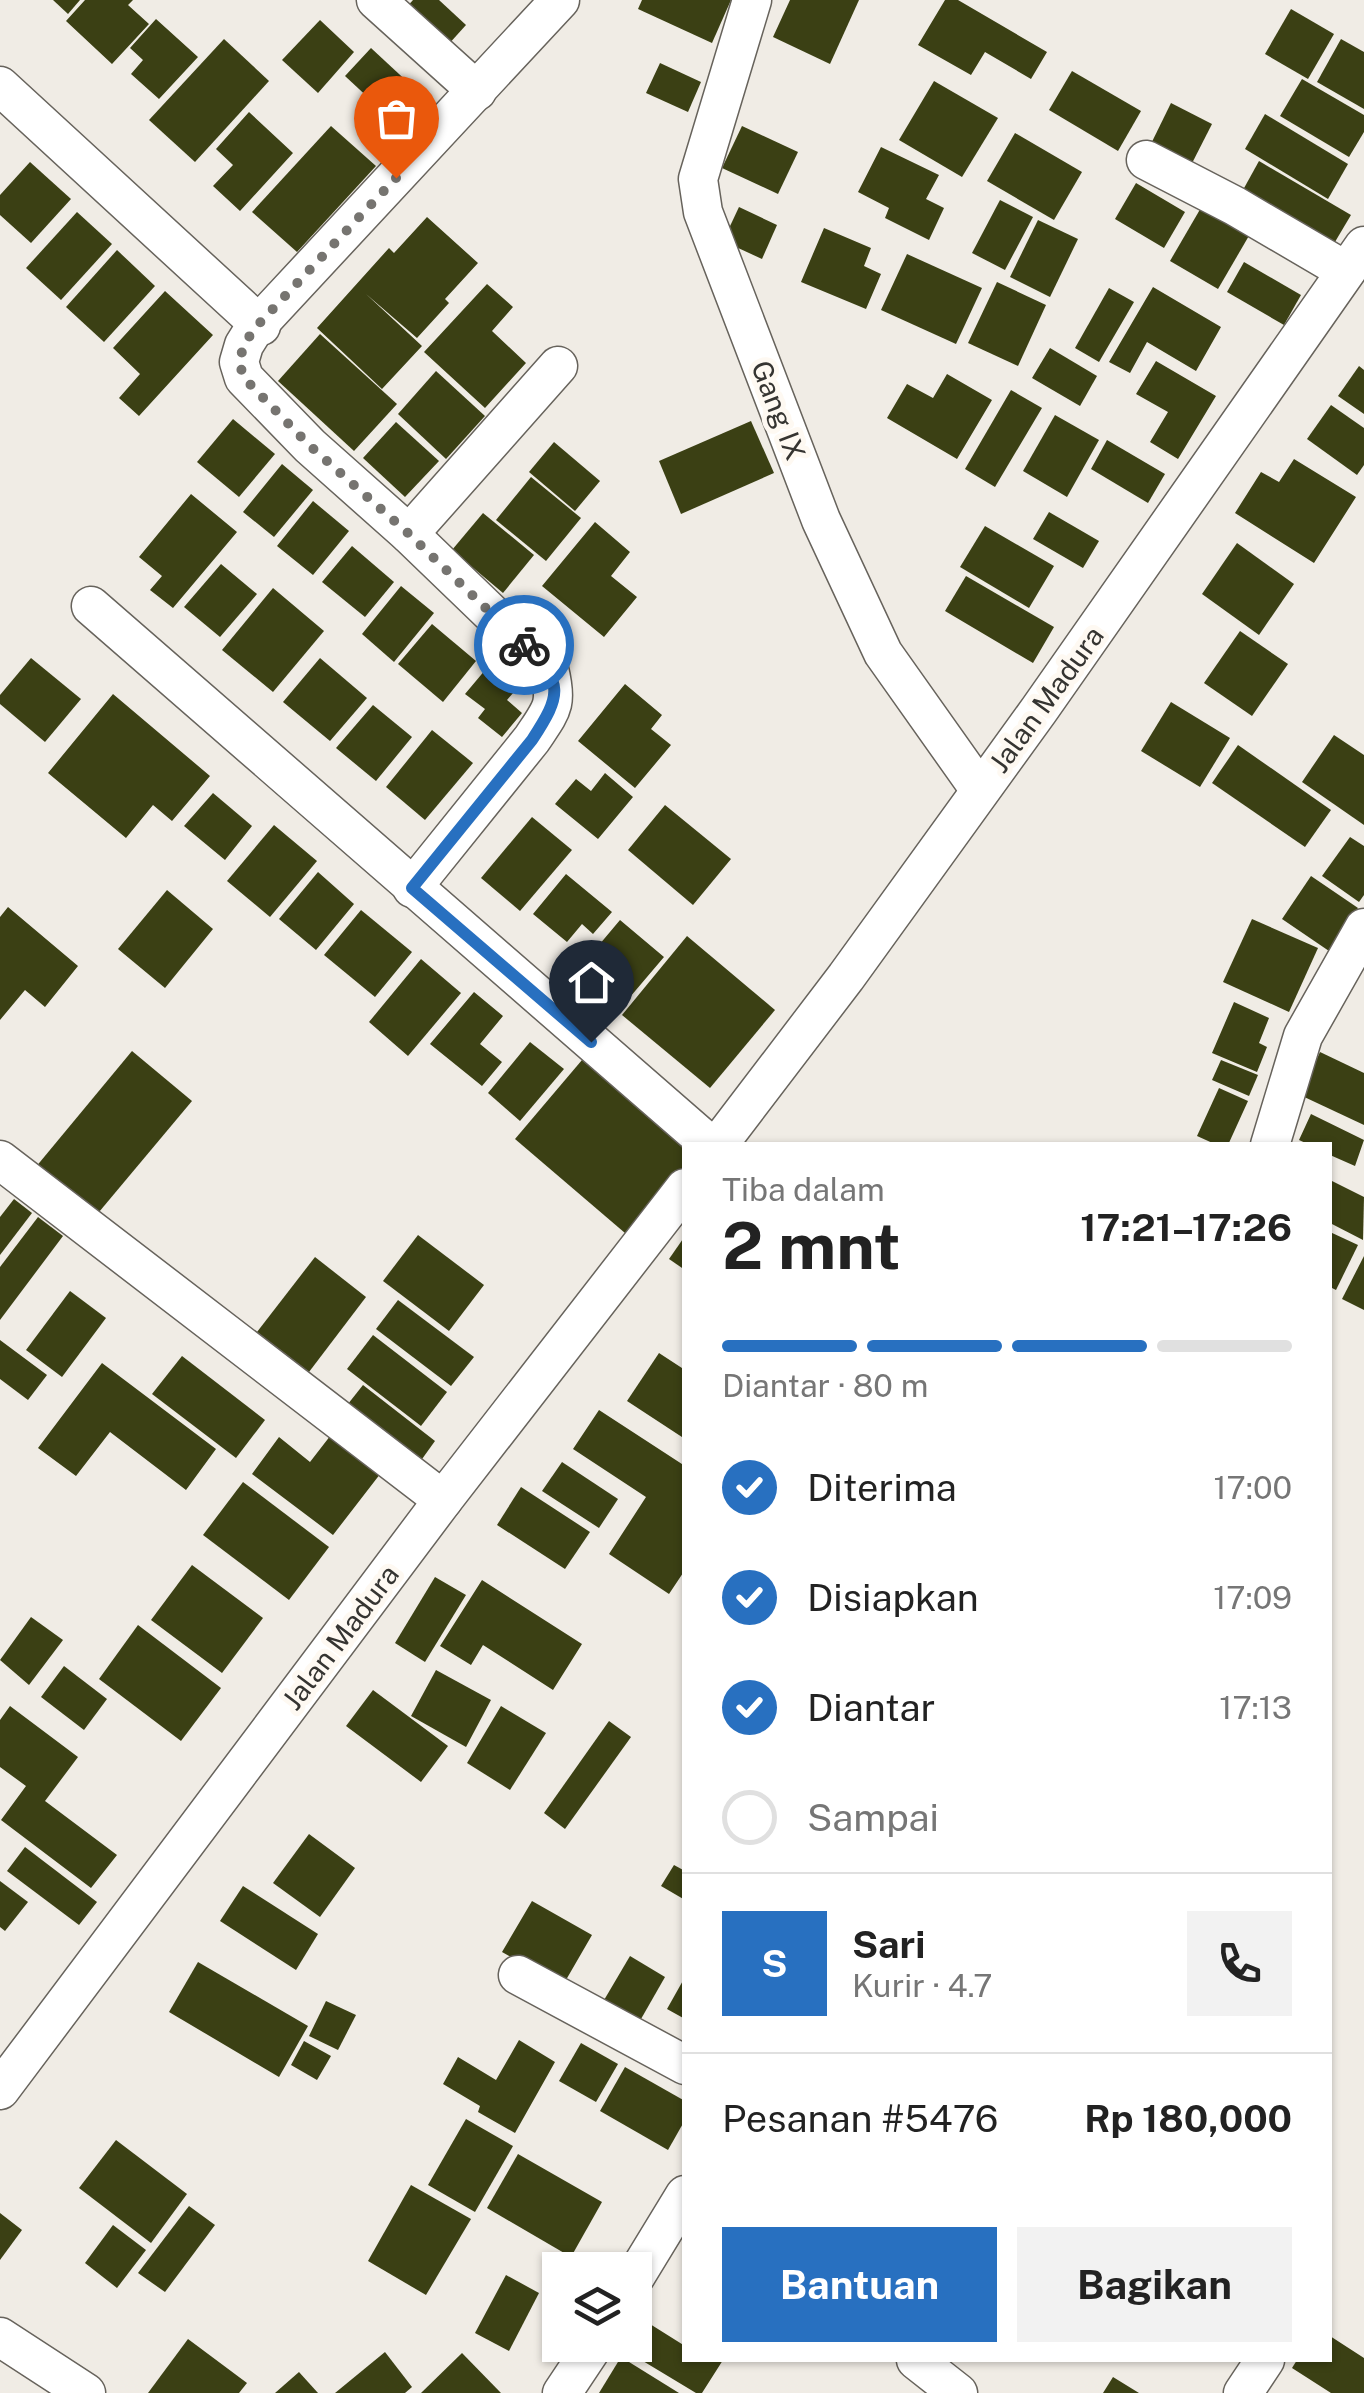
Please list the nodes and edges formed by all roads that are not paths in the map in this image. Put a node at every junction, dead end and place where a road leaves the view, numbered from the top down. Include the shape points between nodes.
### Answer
1 (376, 0) edge
2 (560, 0) edge
3 (752, 0) edge
4 (0, 86) edge
5 (477, 90) junction
6 (1146, 160) dead end
7 (1355, 259) edge
8 (261, 326) junction
9 (558, 366) dead end
10 (409, 534) junction
11 (90, 606) dead end
12 (980, 790) junction
13 (412, 888) junction
14 (1364, 928) edge
15 (707, 1142) edge
16 (720, 1142) edge
17 (1271, 1142) edge
18 (0, 1160) edge
19 (682, 1192) edge
20 (443, 1500) junction
21 (518, 1975) dead end
22 (682, 2062) edge
23 (0, 2090) edge
24 (682, 2200) edge
25 (650, 2252) edge
26 (0, 2338) edge
27 (583, 2362) edge
28 (919, 2362) edge
29 (1264, 2362) edge
30 (86, 2393) edge
31 (562, 2393) edge
32 (958, 2393) edge
33 (1243, 2393) edge

1 - 5 street
2 - 5 street
3 - 12 street, Gang IX via 698,179 703,212 821,520 883,654
4 - 8 street
5 - 8 street
6 - 7 street
7 - 12 street, Jalan Madura
8 - 10 street via 244,345 244,378
9 - 10 street
10 - 13 street via 550,669 556,696 532,740
11 - 13 street
12 - 16 street, Jalan Madura
13 - 15 street
14 - 17 street via 1303,1036
18 - 20 street
19 - 20 street, Jalan Madura
20 - 23 street, Jalan Madura
21 - 22 street
24 - 25 street
26 - 30 street
27 - 31 street
28 - 32 street
29 - 33 street

